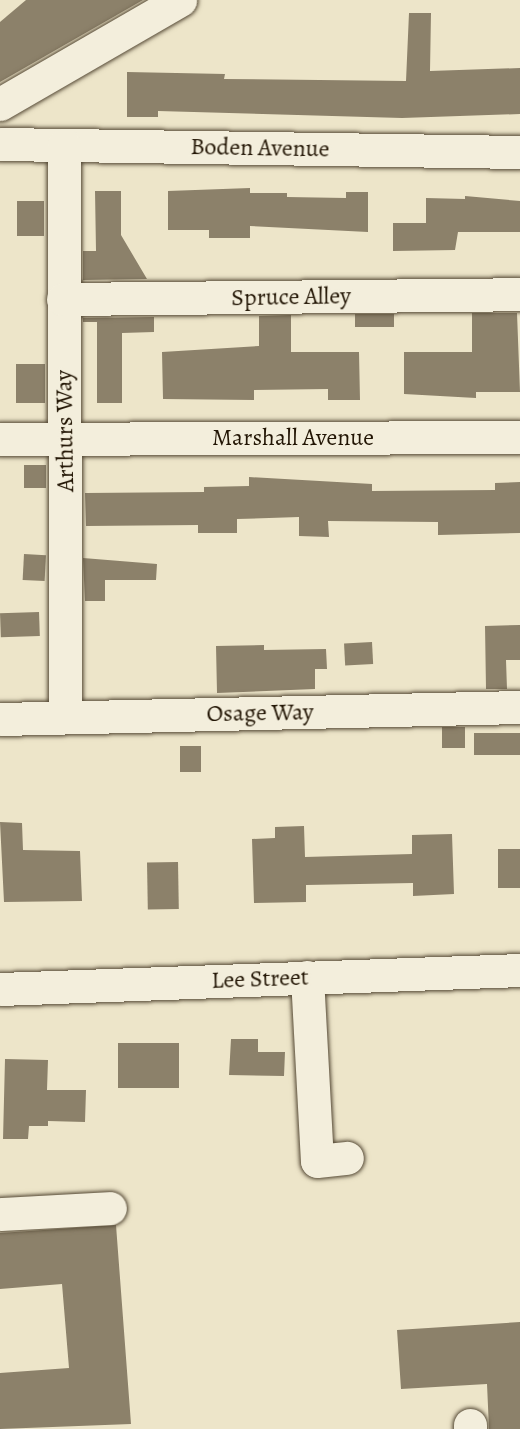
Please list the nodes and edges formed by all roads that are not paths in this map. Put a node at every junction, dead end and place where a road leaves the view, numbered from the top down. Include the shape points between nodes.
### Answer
1 (180, 0) edge
2 (0, 104) edge
3 (0, 144) edge
4 (64, 145) junction
5 (520, 152) edge
6 (520, 294) edge
7 (63, 299) junction
8 (520, 437) edge
9 (0, 439) edge
10 (66, 439) junction
11 (520, 707) edge
12 (65, 717) junction
13 (0, 719) edge
14 (520, 970) edge
15 (307, 977) junction
16 (0, 989) edge
17 (347, 1158) dead end
18 (110, 1208) dead end
19 (0, 1214) edge

1 - 2 street
3 - 4 street, Boden Avenue
4 - 5 street, Boden Avenue
4 - 7 street, Arthurs Way
6 - 7 street, Spruce Alley
7 - 10 street, Arthurs Way
8 - 10 street, Marshall Avenue
9 - 10 street, Marshall Avenue
10 - 12 street, Arthurs Way
11 - 12 street, Osage Way
12 - 13 street, Osage Way
14 - 15 street, Lee Street
15 - 16 street, Lee Street
15 - 17 street via 317,1161
18 - 19 street

